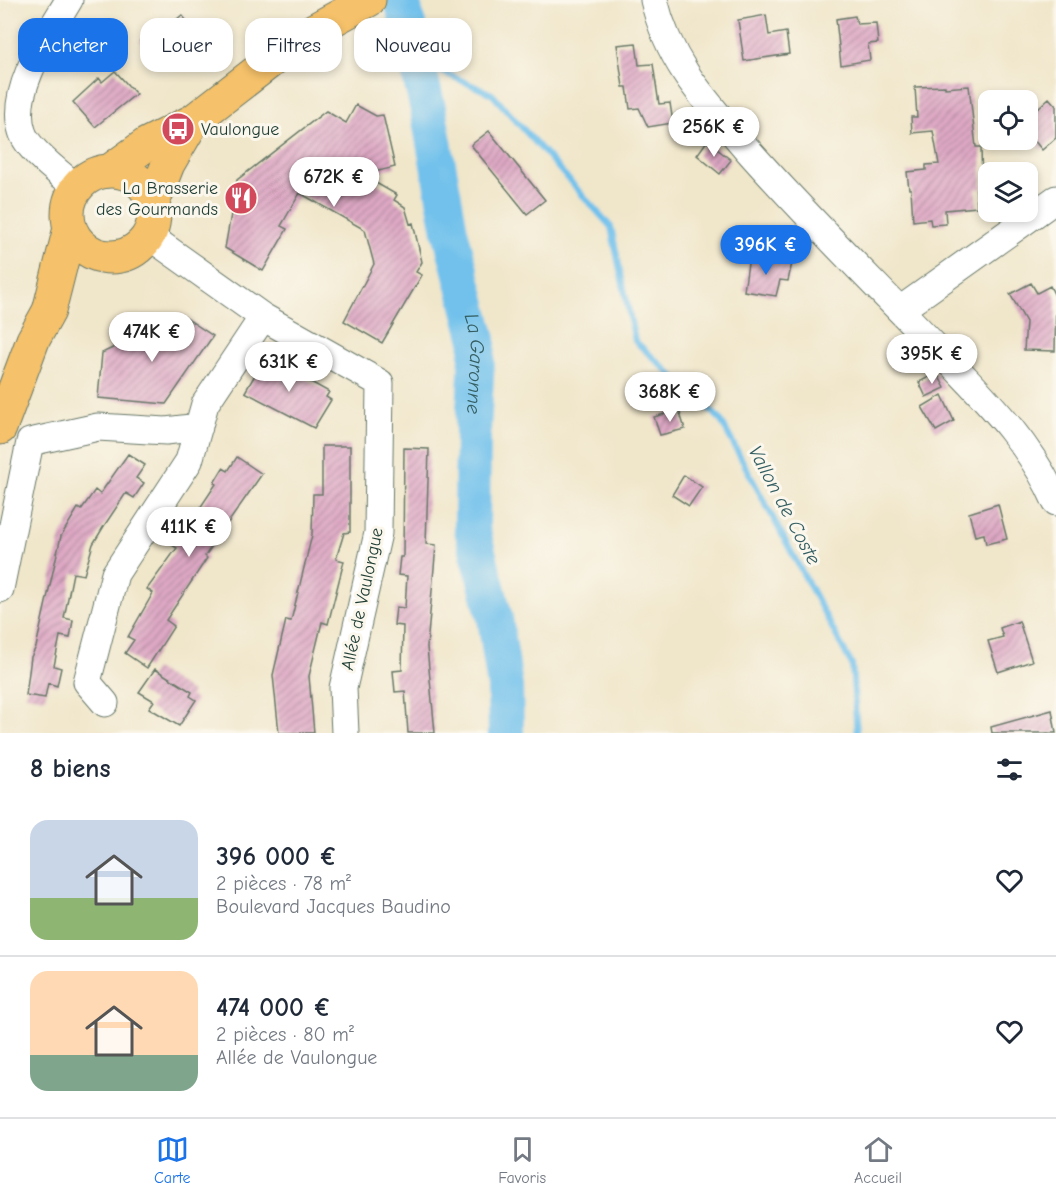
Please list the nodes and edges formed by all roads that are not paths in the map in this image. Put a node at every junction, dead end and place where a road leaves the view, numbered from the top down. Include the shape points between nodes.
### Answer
1 (69, 0) edge
2 (368, 0) edge
3 (654, 0) edge
4 (193, 121) junction
5 (111, 170) junction
6 (76, 187) junction
7 (1056, 199) edge
8 (153, 202) junction
9 (70, 228) junction
10 (149, 236) junction
11 (109, 258) junction
12 (900, 310) junction
13 (49, 311) junction
14 (263, 317) junction
15 (199, 427) junction
16 (0, 428) edge
17 (1056, 502) edge
18 (0, 589) edge
19 (105, 702) dead end
20 (345, 733) edge

1 - 6 street via 36,56 21,95 22,131 30,144
2 - 4 main road via 303,36
3 - 12 street via 660,27 677,63 702,97 762,166
4 - 5 main road via 147,144
4 - 8 main road via 168,164
5 - 6 main road via 98,172
5 - 8 main road via 137,179
6 - 9 main road via 67,214
7 - 12 street
8 - 10 main road
9 - 11 main road via 85,249
9 - 13 main road
10 - 11 main road via 132,252
10 - 14 street, Allée de Vaulongue
11 - 13 main road
12 - 17 street via 1004,418 1044,474
13 - 16 main road via 33,340
14 - 15 street via 206,404
14 - 20 street, Allée de Vaulongue via 380,383 378,533 343,688
15 - 18 street via 166,431 98,427 30,442
15 - 19 street via 189,461 115,574 87,682

